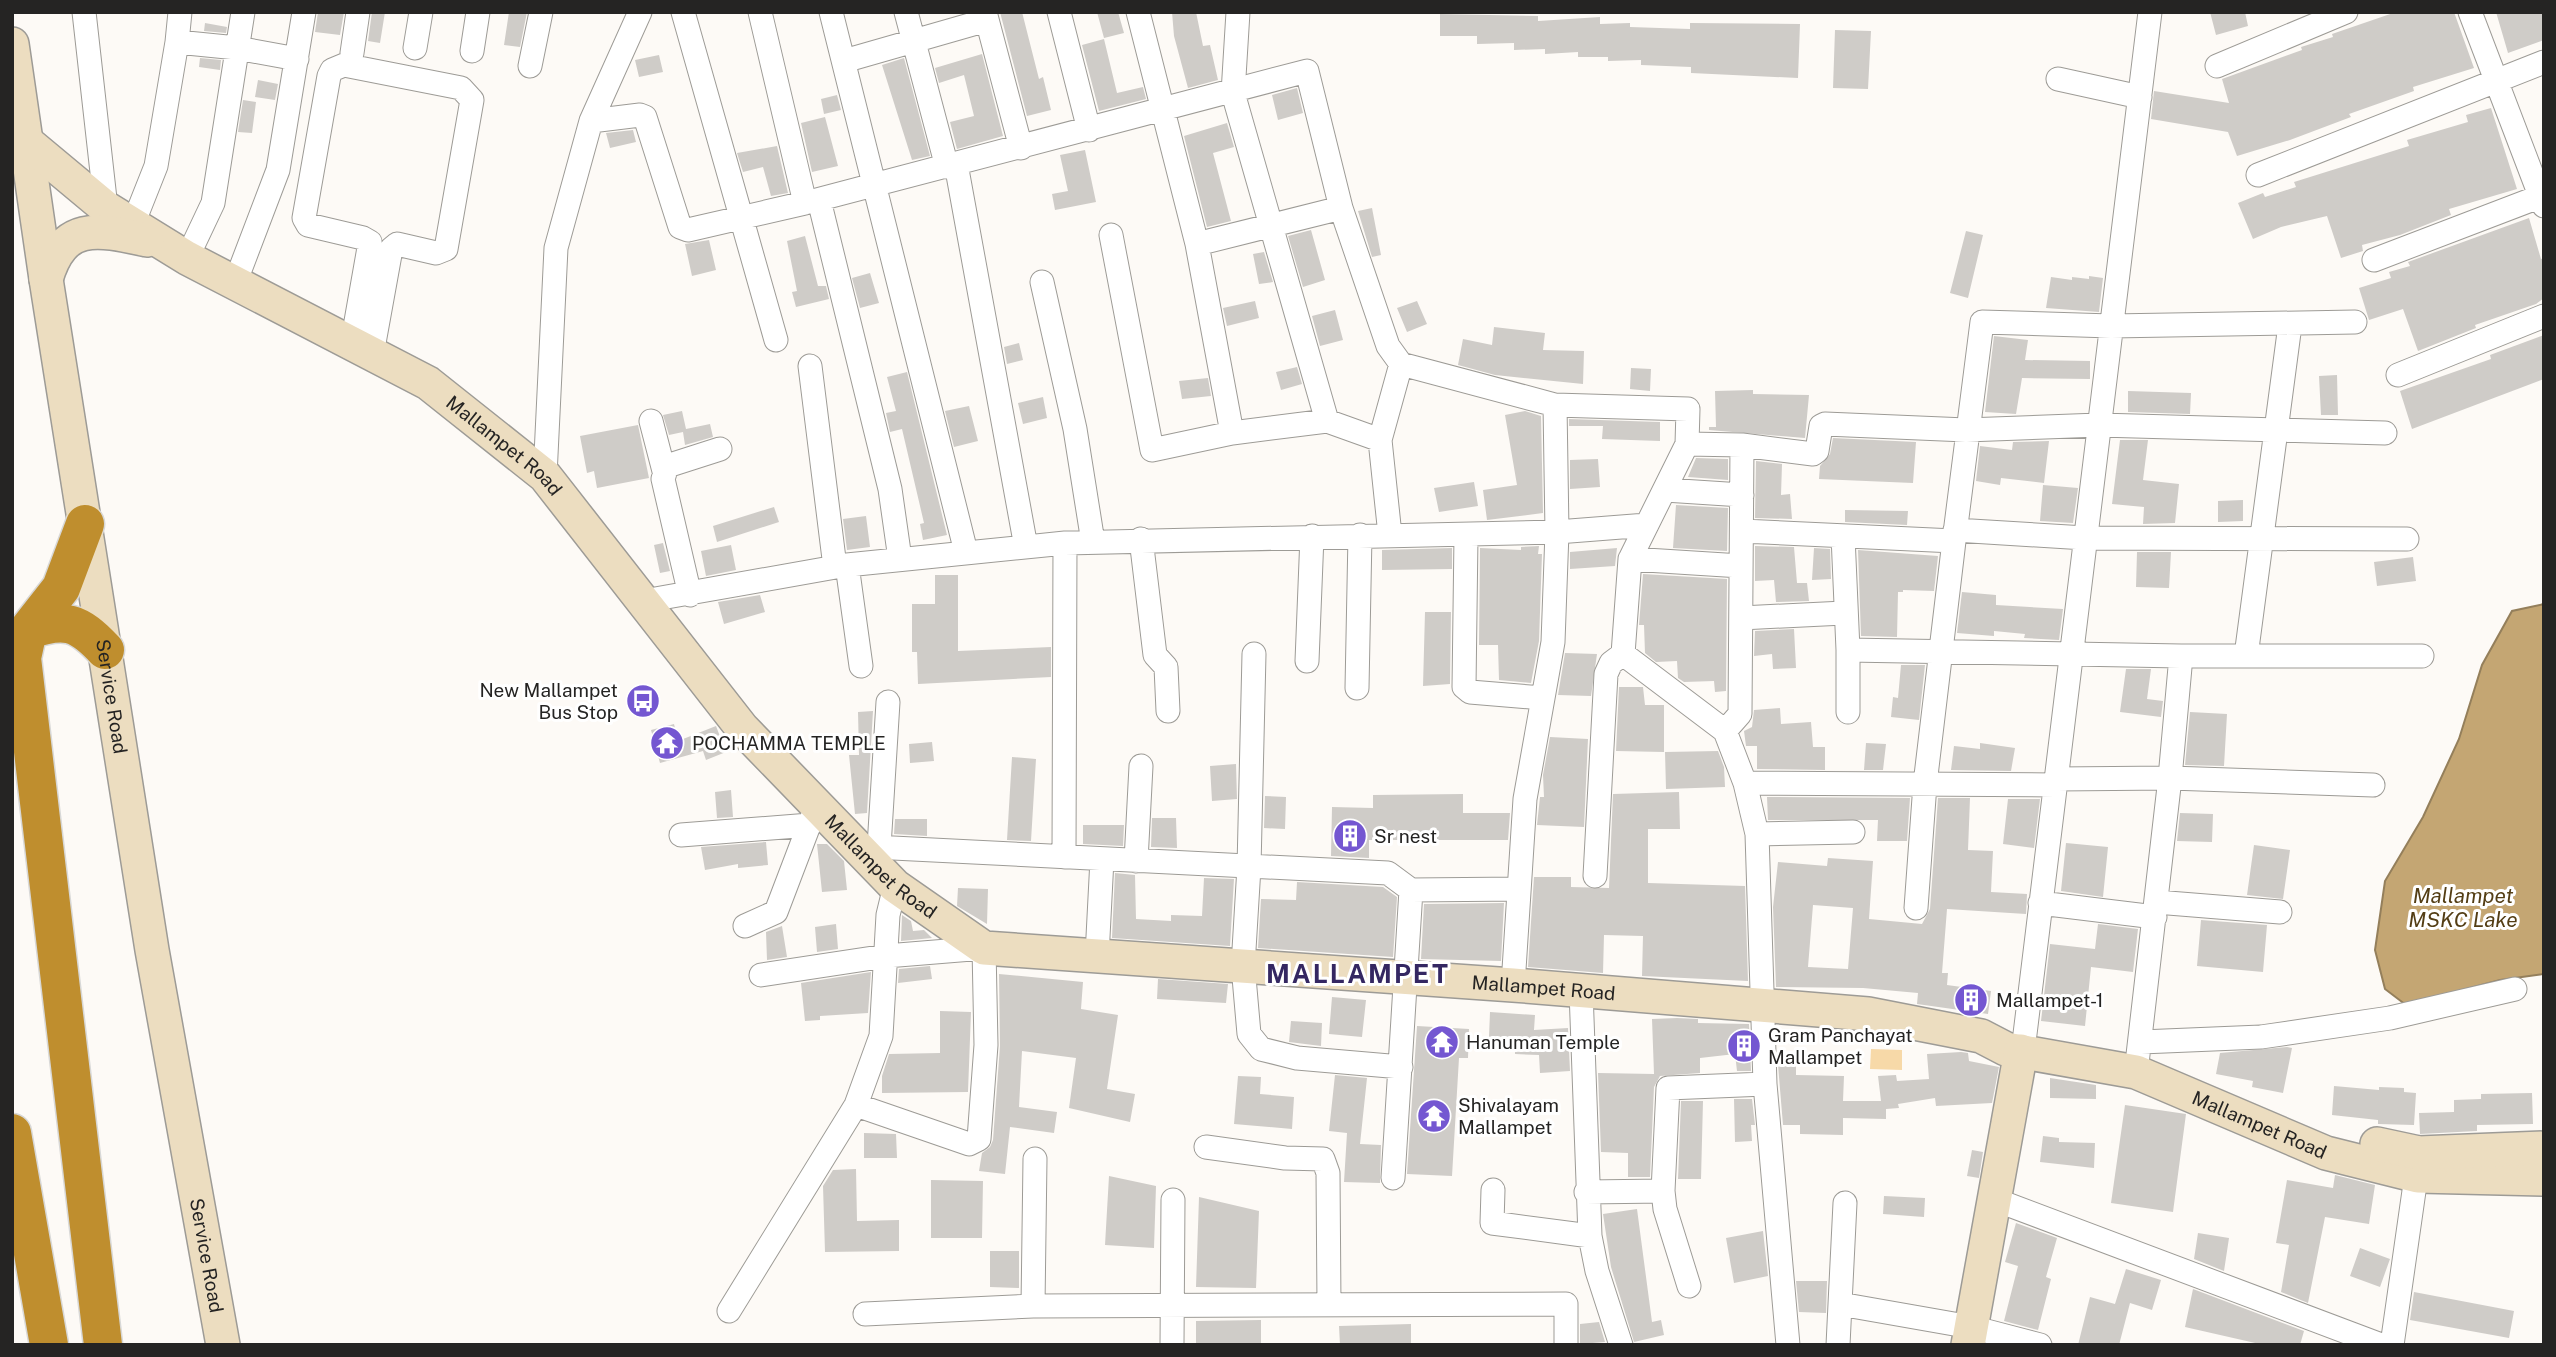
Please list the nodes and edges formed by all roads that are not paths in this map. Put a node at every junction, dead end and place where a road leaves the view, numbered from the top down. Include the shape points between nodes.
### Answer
1 (84, 12) edge
2 (180, 12) edge
3 (243, 12) edge
4 (304, 12) edge
5 (358, 12) edge
6 (421, 12) edge
7 (478, 12) edge
8 (541, 12) edge
9 (640, 12) edge
10 (683, 12) edge
11 (760, 12) edge
12 (831, 12) edge
13 (906, 12) edge
14 (1059, 12) edge
15 (1138, 12) edge
16 (1238, 12) edge
17 (2150, 12) edge
18 (2346, 12) edge
19 (2470, 12) edge
20 (986, 16) edge
21 (914, 41) junction
22 (177, 42) junction
23 (12, 44) edge
24 (237, 48) junction
25 (415, 48) dead end
26 (472, 51) dead end
27 (352, 53) dead end
28 (297, 59) junction
29 (844, 61) junction
30 (2544, 62) edge
31 (530, 66) dead end
32 (2217, 66) dead end
33 (2058, 79) dead end
34 (2496, 81) junction
35 (1233, 93) junction
36 (2140, 96) junction
37 (1164, 111) junction
38 (591, 121) junction
39 (1089, 130) junction
40 (28, 143) junction
41 (1021, 148) junction
42 (952, 166) junction
43 (2258, 175) dead end
44 (874, 186) junction
45 (2542, 199) edge
46 (812, 202) junction
47 (1340, 208) junction
48 (120, 216) junction
49 (742, 219) junction
50 (1270, 226) junction
51 (1111, 235) dead end
52 (1197, 244) junction
53 (175, 251) junction
54 (2374, 260) dead end
55 (46, 279) junction
56 (1042, 282) dead end
57 (235, 283) junction
58 (2544, 316) edge
59 (2356, 323) dead end
60 (2290, 325) junction
61 (2111, 326) junction
62 (776, 340) dead end
63 (362, 349) junction
64 (1401, 363) junction
65 (810, 366) dead end
66 (2398, 375) dead end
67 (1555, 405) junction
68 (651, 421) dead end
69 (1327, 421) junction
70 (2099, 425) junction
71 (1966, 430) junction
72 (2277, 430) junction
73 (1231, 433) junction
74 (2385, 433) dead end
75 (1380, 440) junction
76 (1687, 444) junction
77 (1742, 445) junction
78 (720, 449) dead end
79 (664, 471) junction
80 (545, 476) junction
81 (1665, 490) junction
82 (1742, 495) junction
83 (85, 524) junction
84 (1647, 525) junction
85 (1742, 531) junction
86 (1557, 532) junction
87 (1360, 535) junction
88 (1390, 535) junction
89 (1312, 536) junction
90 (1466, 536) junction
91 (1843, 536) junction
92 (1955, 536) junction
93 (2262, 536) junction
94 (2085, 538) junction
95 (1141, 539) junction
96 (2407, 539) dead end
97 (1093, 542) junction
98 (1066, 543) junction
99 (1026, 547) junction
100 (966, 552) junction
101 (900, 559) junction
102 (1630, 559) junction
103 (841, 566) junction
104 (1741, 566) junction
105 (690, 596) junction
106 (644, 601) junction
107 (1844, 613) junction
108 (1741, 618) junction
109 (28, 629) junction
110 (105, 650) junction
111 (1848, 650) junction
112 (1941, 652) junction
113 (1254, 654) dead end
114 (1623, 654) junction
115 (2071, 654) junction
116 (2182, 656) junction
117 (2246, 656) junction
118 (2422, 656) dead end
119 (1307, 661) dead end
120 (861, 666) dead end
121 (1357, 688) dead end
122 (1543, 698) junction
123 (888, 702) dead end
124 (1168, 711) dead end
125 (1849, 712) dead end
126 (1725, 731) junction
127 (1141, 766) dead end
128 (2170, 778) junction
129 (2055, 782) junction
130 (1745, 783) junction
131 (1926, 784) junction
132 (2373, 785) dead end
133 (813, 816) junction
134 (1853, 832) dead end
135 (1757, 834) junction
136 (681, 835) dead end
137 (866, 846) junction
138 (1064, 857) junction
139 (1102, 859) junction
140 (1136, 861) junction
141 (1249, 867) junction
142 (1595, 876) dead end
143 (895, 886) junction
144 (1519, 889) junction
145 (1411, 890) junction
146 (2040, 903) junction
147 (1916, 908) dead end
148 (2156, 909) junction
149 (2280, 912) dead end
150 (745, 926) dead end
151 (984, 948) junction
152 (886, 956) junction
153 (1097, 956) junction
154 (1243, 966) junction
155 (761, 975) dead end
156 (1407, 978) junction
157 (1513, 985) junction
158 (2515, 989) dead end
159 (1581, 991) junction
160 (1761, 1007) junction
161 (2023, 1043) junction
162 (2139, 1056) junction
163 (1401, 1067) junction
164 (1765, 1084) junction
165 (856, 1105) junction
166 (12, 1133) edge
167 (1206, 1147) dead end
168 (2544, 1148) edge
169 (1035, 1159) dead end
170 (2418, 1165) junction
171 (1393, 1178) dead end
172 (2544, 1179) edge
173 (1493, 1190) dead end
174 (1662, 1191) junction
175 (1586, 1192) junction
176 (1174, 1200) dead end
177 (1996, 1200) junction
178 (1845, 1203) dead end
179 (1590, 1236) junction
180 (1689, 1286) dead end
181 (1173, 1304) junction
182 (1840, 1304) junction
183 (1329, 1305) junction
184 (1033, 1306) junction
185 (729, 1311) dead end
186 (865, 1314) dead end
187 (1970, 1336) edge
188 (49, 1345) edge
189 (103, 1345) edge
190 (223, 1345) edge
191 (1172, 1345) edge
192 (1566, 1345) edge
193 (1621, 1345) edge
194 (1788, 1345) edge
195 (1838, 1345) edge
196 (2040, 1345) edge
197 (2381, 1345) edge
198 (2392, 1345) edge

1 - 48 street
2 - 22 street
3 - 24 street
4 - 28 street
5 - 27 street
6 - 25 street
7 - 26 street
8 - 31 street
9 - 38 street
10 - 49 street
11 - 46 street
12 - 29 street
13 - 21 street
14 - 39 street
15 - 37 street
16 - 35 street
17 - 36 street
18 - 32 street
19 - 34 street
20 - 21 street
20 - 41 street
21 - 29 street
21 - 42 street
22 - 24 street
22 - 48 street via 156,166
23 - 40 main road, Service Road
24 - 28 street
24 - 53 street via 213,203
28 - 57 street via 278,170
29 - 44 street
30 - 34 street
33 - 36 street
34 - 43 street
34 - 45 street
35 - 37 street
35 - 47 street via 1307,71
35 - 50 street
36 - 61 street
37 - 39 street
37 - 52 street
38 - 49 street via 645,117 683,230
38 - 80 street via 556,248
39 - 41 street
40 - 48 main road, Mallampet Road
40 - 55 main road, Service Road
41 - 42 street
42 - 44 street
42 - 99 street
44 - 46 street
44 - 100 street
45 - 54 street
46 - 49 street
46 - 101 street via 890,489
47 - 50 street
47 - 64 street via 1388,346
48 - 53 main road, Mallampet Road
49 - 62 street
50 - 52 street
50 - 69 street
51 - 73 street via 1152,450
52 - 73 street
53 - 55 main road via 118,233 81,232 59,249
53 - 57 main road, Mallampet Road
55 - 83 main road, Service Road
56 - 97 street via 1075,429
57 - 63 main road, Mallampet Road
58 - 66 street
59 - 60 street
60 - 61 street
60 - 72 street
61 - 70 street
61 - 71 street via 1983,322
63 - 63 street via 370,242 308,225 304,218 329,76 344,65 461,88 472,100 446,249 436,253 397,244 391,249
63 - 80 main road, Mallampet Road via 428,383
64 - 67 street
64 - 75 street
65 - 103 street
67 - 76 street via 1688,409
67 - 86 street
68 - 79 street
69 - 73 street
69 - 75 street
70 - 71 street
70 - 72 street
70 - 94 street
71 - 77 street via 1825,424 1812,454
71 - 92 street
72 - 74 street
72 - 93 street
75 - 88 street
76 - 77 street
76 - 81 street
77 - 82 street
78 - 79 street via 667,466
79 - 105 street
80 - 106 main road, Mallampet Road
81 - 82 street
81 - 84 street
82 - 85 street
83 - 109 highway via 61,588
83 - 110 main road, Service Road
84 - 86 street
84 - 102 street
85 - 91 street
85 - 104 street
86 - 90 street
86 - 122 street via 1553,642
87 - 88 street
87 - 89 street
87 - 121 street
88 - 90 street
89 - 95 street
89 - 119 street
90 - 122 street via 1464,687 1470,692
91 - 92 street
91 - 107 street
92 - 94 street
92 - 112 street
93 - 94 street
93 - 96 street
93 - 117 street
94 - 115 street
95 - 97 street
95 - 124 street via 1155,655 1166,667
97 - 98 street
98 - 99 street
98 - 138 street
99 - 100 street
100 - 101 street
101 - 103 street
102 - 104 street
102 - 114 street
103 - 105 street
103 - 120 street
104 - 108 street
105 - 106 street
106 - 133 main road, Mallampet Road
107 - 108 street
107 - 111 street
108 - 126 street via 1740,714
109 - 110 highway via 68,622 87,630
109 - 189 highway via 22,658
110 - 190 main road, Service Road via 152,950
111 - 112 street
111 - 125 street
112 - 115 street
112 - 131 street
113 - 141 street
114 - 126 street
114 - 142 street via 1606,674
115 - 116 street
115 - 129 street
116 - 117 street
116 - 128 street
117 - 118 street
122 - 144 street via 1525,799
123 - 137 street
126 - 130 street
127 - 140 street
128 - 129 street
128 - 132 street
128 - 148 street
129 - 131 street
129 - 146 street
130 - 131 street
130 - 135 street
131 - 147 street
133 - 136 street
133 - 137 main road, Mallampet Road
133 - 150 street via 776,912
134 - 135 street
135 - 160 street
137 - 138 street
137 - 143 main road, Mallampet Road
138 - 139 street
139 - 140 street
139 - 153 street
140 - 141 street
141 - 145 street via 1388,873
141 - 154 street
143 - 151 main road, Mallampet Road
143 - 152 street
144 - 145 street
144 - 157 street
145 - 156 street
146 - 148 street
146 - 161 street
148 - 149 street
148 - 162 street
151 - 152 street
151 - 153 main road, Mallampet Road
151 - 165 street via 986,1045 979,1139 969,1144
152 - 155 street
152 - 165 street via 881,1036
153 - 154 main road, Mallampet Road
154 - 156 main road, Mallampet Road
154 - 163 street via 1249,1034 1261,1048 1297,1058
156 - 157 main road, Mallampet Road
156 - 163 street
157 - 159 main road, Mallampet Road
158 - 162 street via 2390,1018
159 - 160 main road, Mallampet Road
159 - 175 street
160 - 161 main road, Mallampet Road via 1868,1014 1981,1036 2009,1031
160 - 164 street
161 - 162 main road, Mallampet Road
161 - 177 main road
162 - 170 main road, Mallampet Road via 2270,1111
163 - 171 street
164 - 174 street via 1668,1088
164 - 194 street
165 - 185 street
166 - 188 highway
167 - 183 street via 1324,1159 1328,1173
168 - 170 main road, Mallampet Road
169 - 184 street
170 - 172 main road, Mallampet Road
170 - 198 street
173 - 179 street via 1492,1223
174 - 175 street
174 - 180 street
175 - 179 street
176 - 181 street
177 - 187 main road
177 - 197 street
178 - 182 street
179 - 193 street
181 - 183 street
181 - 184 street
181 - 191 street
182 - 187 street
182 - 195 street
183 - 192 street via 1566,1304
184 - 186 street
187 - 196 street

